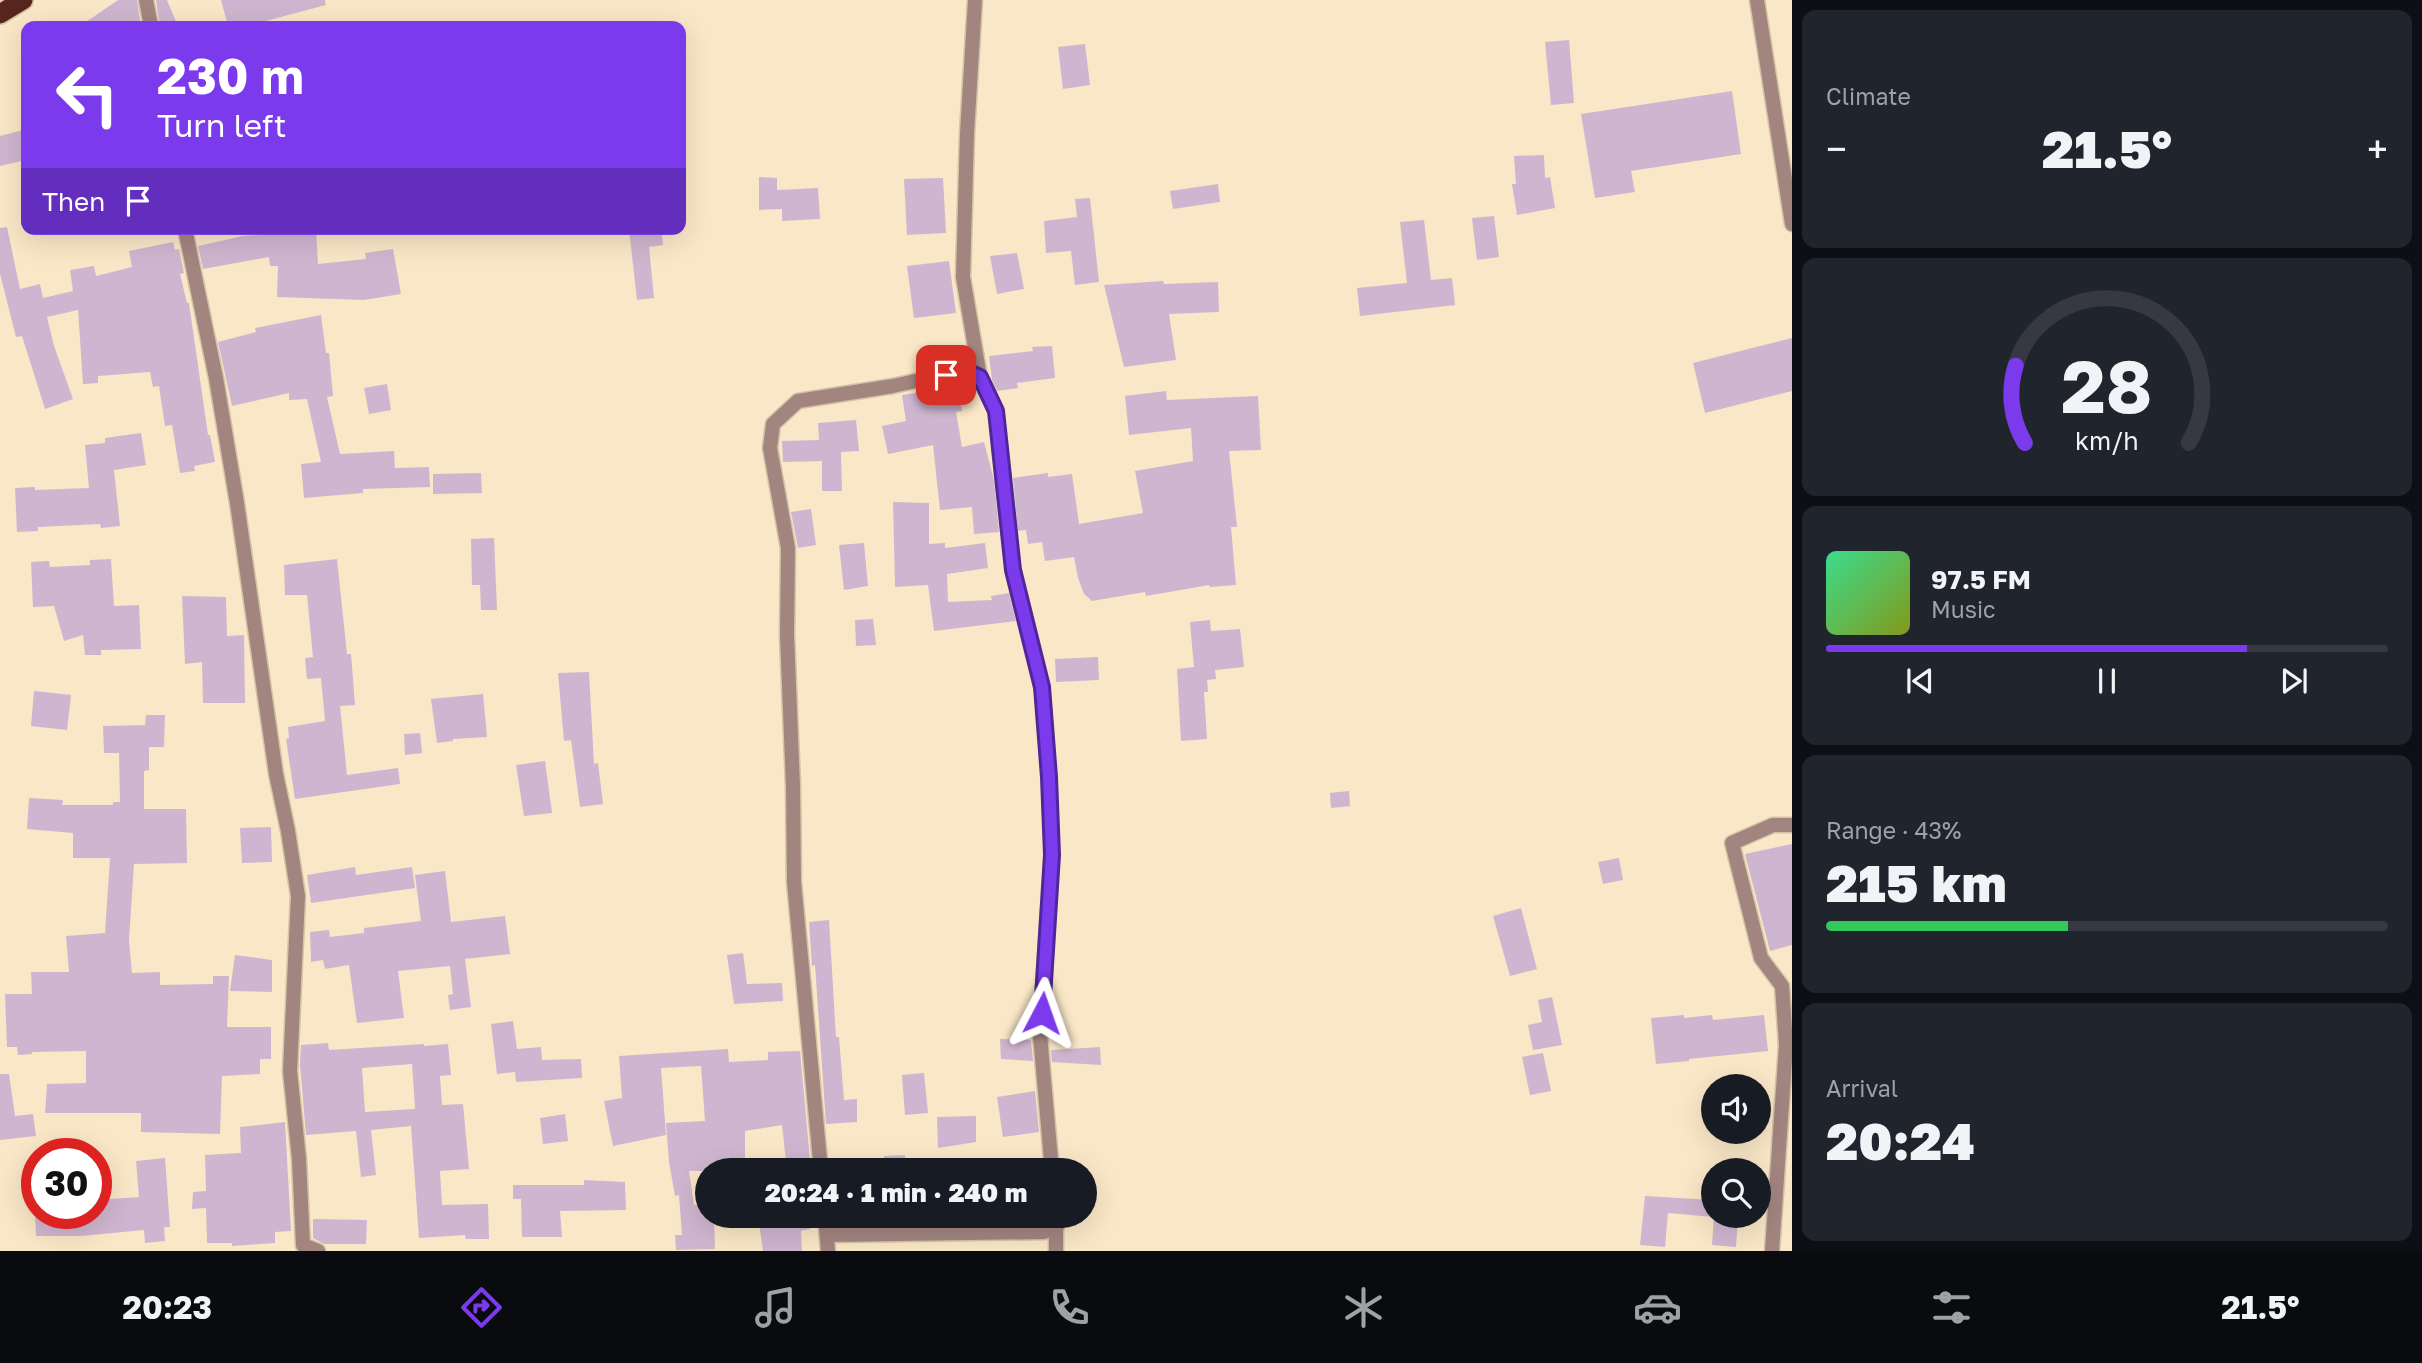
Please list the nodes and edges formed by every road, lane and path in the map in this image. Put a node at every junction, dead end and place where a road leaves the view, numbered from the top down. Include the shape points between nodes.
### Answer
1 (23, 0) edge
2 (146, 0) edge
3 (975, 0) edge
4 (1757, 0) edge
5 (0, 14) edge
6 (150, 21) edge
7 (1792, 224) edge
8 (186, 235) edge
9 (980, 377) junction
10 (1792, 825) edge
11 (820, 1158) edge
12 (1051, 1158) edge
13 (826, 1228) edge
14 (1049, 1228) edge
15 (1056, 1228) edge
16 (827, 1235) junction
17 (318, 1251) edge
18 (828, 1251) edge
19 (1056, 1251) edge
20 (1772, 1251) edge

1 - 5 highway
2 - 6 street
3 - 9 street via 963,277
4 - 7 street
8 - 17 street via 233,478 298,896 290,1071 303,1245
9 - 11 street via 964,370 798,401 773,424 771,448 788,548 794,882
9 - 12 street via 996,411 1013,570 1042,687 1052,855 1041,1035
10 - 20 street via 1773,825 1732,843 1761,958 1782,986 1786,1045
13 - 16 street
14 - 16 street via 1044,1232
15 - 19 street
16 - 18 street

